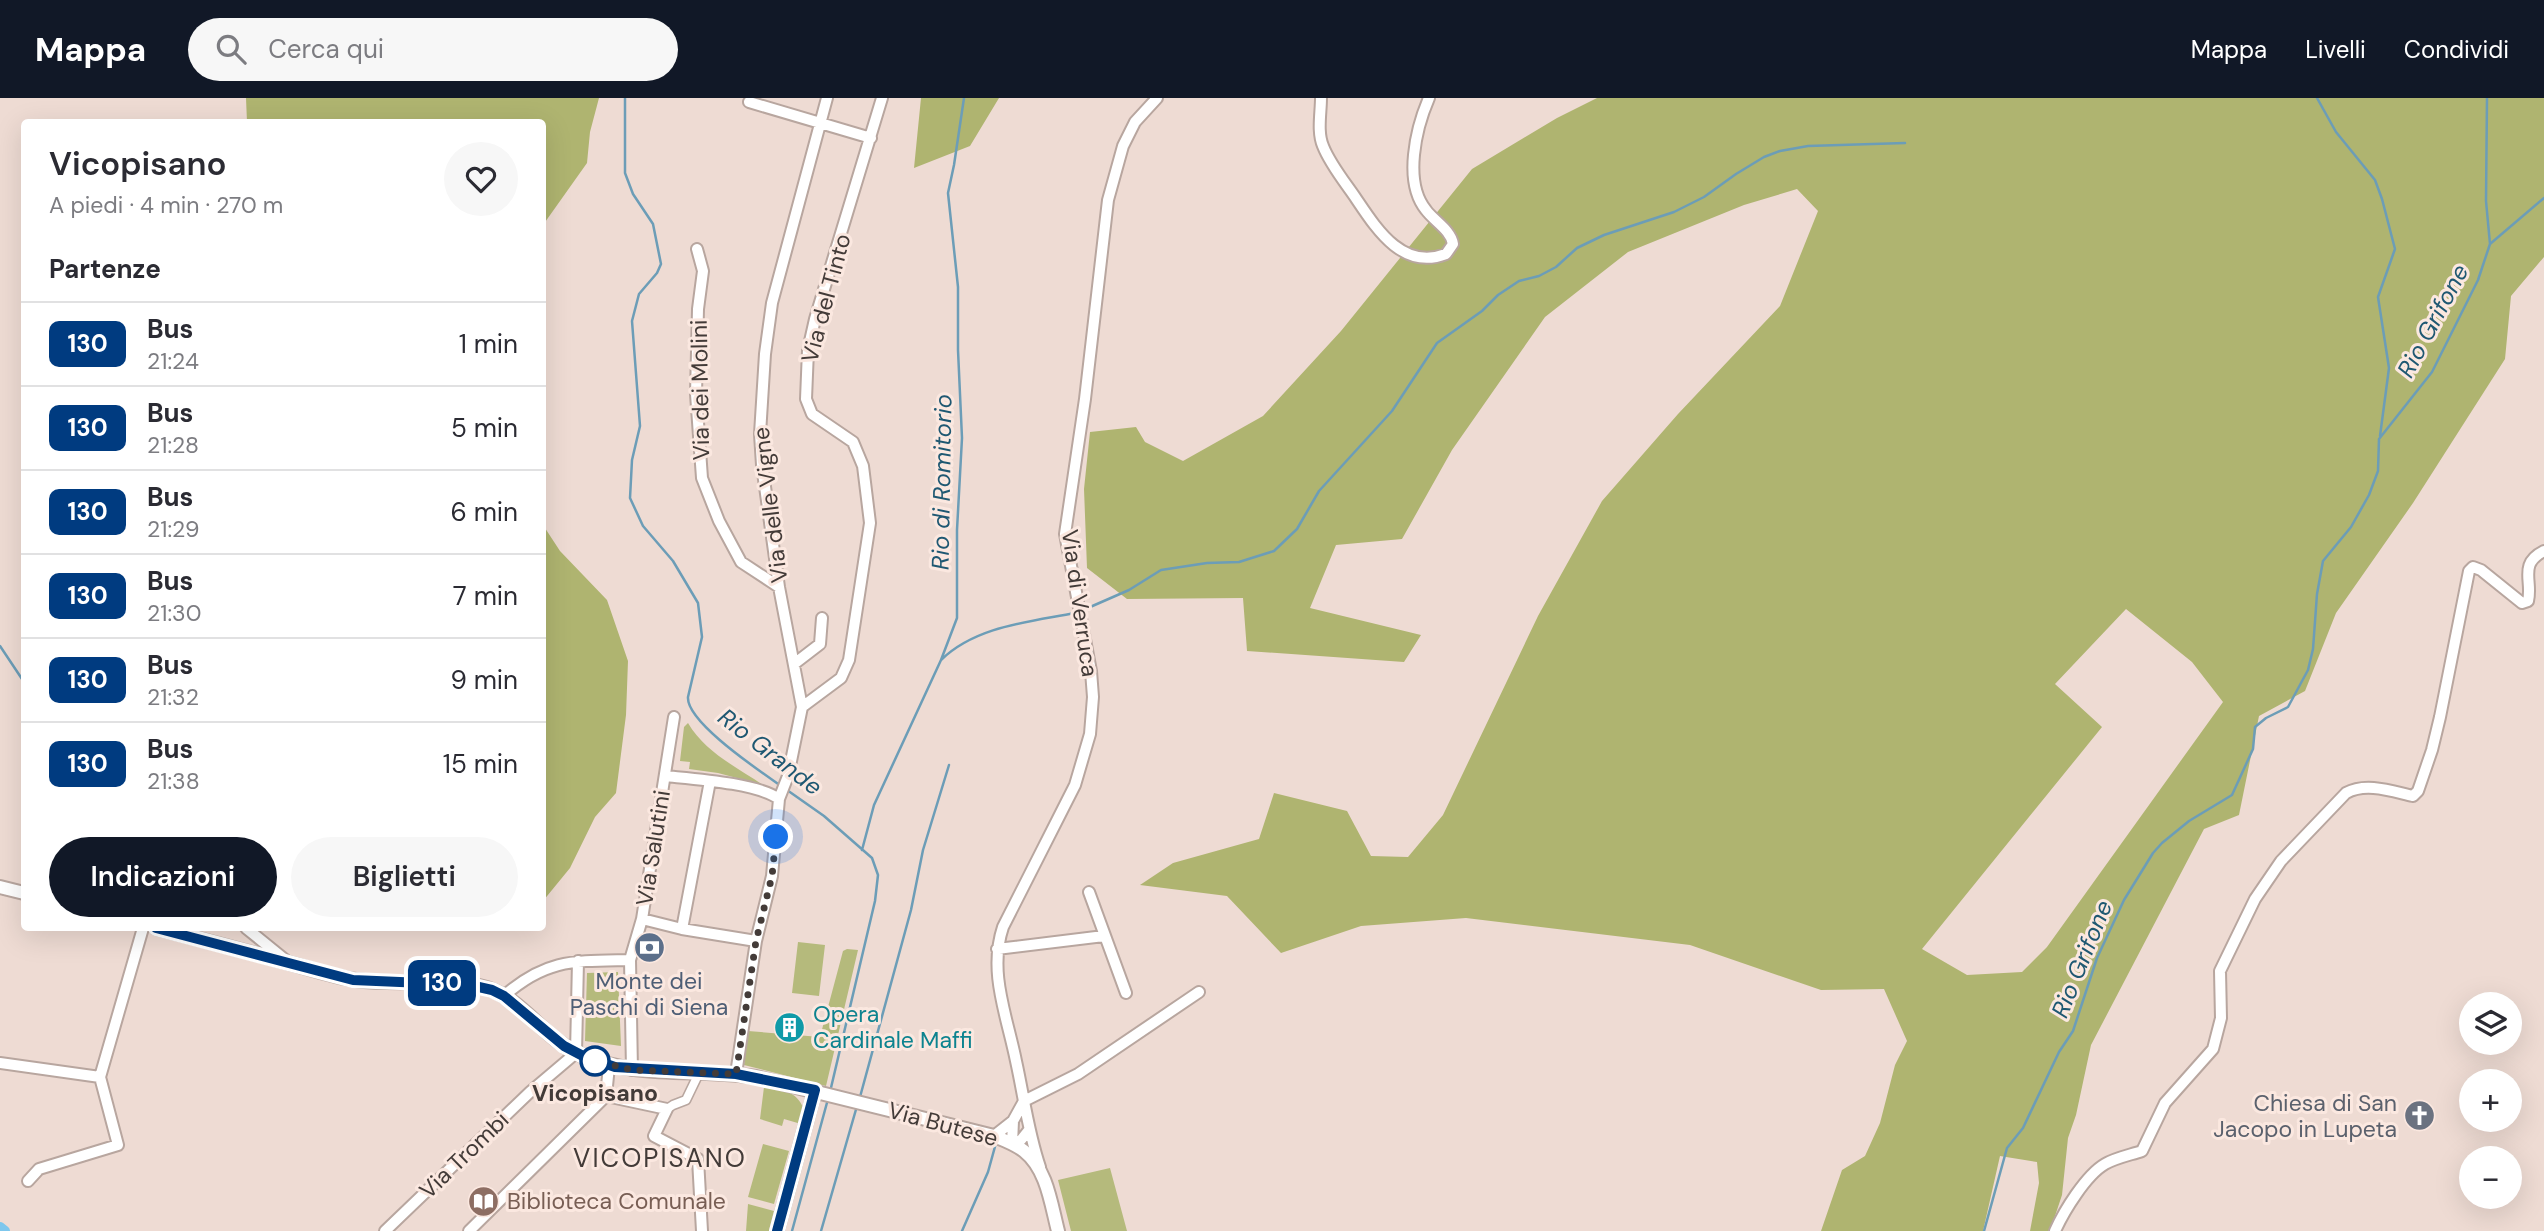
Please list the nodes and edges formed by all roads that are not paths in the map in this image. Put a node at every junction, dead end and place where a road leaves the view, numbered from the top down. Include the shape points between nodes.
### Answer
1 (827, 98) edge
2 (882, 98) edge
3 (1157, 98) edge
4 (1321, 98) edge
5 (1429, 98) edge
6 (749, 102) dead end
7 (820, 123) junction
8 (870, 138) junction
9 (696, 249) dead end
10 (2544, 551) edge
11 (779, 587) junction
12 (822, 618) dead end
13 (794, 664) junction
14 (802, 707) junction
15 (674, 717) dead end
16 (665, 776) junction
17 (710, 781) junction
18 (780, 797) junction
19 (0, 887) edge
20 (21, 892) edge
21 (1088, 892) dead end
22 (642, 919) junction
23 (682, 929) junction
24 (142, 931) edge
25 (167, 931) edge
26 (250, 931) edge
27 (1104, 936) junction
28 (756, 941) junction
29 (997, 949) junction
30 (630, 960) junction
31 (578, 961) junction
32 (289, 963) junction
33 (1199, 992) dead end
34 (1126, 993) dead end
35 (504, 996) junction
36 (576, 1053) junction
37 (0, 1063) edge
38 (609, 1066) junction
39 (632, 1070) junction
40 (699, 1073) junction
41 (736, 1074) junction
42 (100, 1077) junction
43 (820, 1092) junction
44 (606, 1096) junction
45 (1024, 1101) junction
46 (667, 1109) junction
47 (1013, 1121) junction
48 (1029, 1130) junction
49 (994, 1136) junction
50 (1012, 1144) junction
51 (1044, 1178) junction
52 (28, 1181) dead end
53 (393, 1222) junction
54 (385, 1231) edge
55 (403, 1231) edge
56 (469, 1231) edge
57 (702, 1231) edge
58 (776, 1231) edge
59 (1058, 1231) edge
60 (2054, 1231) edge

1 - 7 street, Via delle Vigne
2 - 8 street, Via del Tinto
3 - 29 street, Via di Verruca via 1135,122 1114,173 1103,227 1065,534 1091,671 1087,748 1075,785 1003,927
4 - 5 street via 1323,146 1345,183 1388,242 1427,258 1446,254 1452,244 1451,236 1423,208 1418,195 1415,140
6 - 7 street
7 - 8 street
7 - 11 street, Via delle Vigne via 772,303 760,406 762,465
8 - 14 street, Via del Tinto via 815,319 806,381 812,414 853,442 863,466 870,523 849,660 841,678
9 - 11 street, Via dei Molini via 703,271 696,394 702,478 741,562
10 - 60 street via 2530,564 2530,593 2522,603 2481,570 2473,567 2469,571 2432,750 2418,792 2413,796 2377,789 2346,793 2281,861 2255,899 2220,971 2221,1018 2213,1049 2165,1103 2142,1151 2104,1164 2079,1190
11 - 13 street, Via delle Vigne
12 - 13 street via 820,644
13 - 14 street, Via delle Vigne
14 - 18 street
15 - 16 street, Via Salutini
16 - 17 street, Via Salutini
16 - 22 street, Via Salutini
17 - 18 street, Via Salutini
17 - 23 street
18 - 28 street via 772,876
19 - 20 street
21 - 27 street
22 - 23 street
22 - 30 street, Via Salutini
23 - 28 street
24 - 42 street
25 - 32 street
26 - 32 street
27 - 29 street
27 - 34 street
28 - 41 street
29 - 45 street, Via di Verruca via 998,980
30 - 31 street
30 - 39 street, Via Salutini
31 - 35 street via 534,973
31 - 36 street
32 - 35 street via 353,980 470,985
33 - 45 street via 1078,1074
35 - 36 street, Via Butese
36 - 38 street, Via Butese
36 - 53 street, Via Trombi
37 - 42 street
38 - 39 street, Via Butese
38 - 44 street
39 - 40 street, Via Butese
40 - 41 street, Via Butese
40 - 46 street via 686,1100
41 - 43 street, Via Butese
42 - 52 street via 118,1145 39,1169
43 - 49 street, Via Butese
43 - 58 street
44 - 46 street
44 - 56 street
45 - 47 street
45 - 48 street, Via di Verruca
46 - 57 street via 654,1136 698,1158
47 - 49 street
47 - 50 street
48 - 50 street
48 - 51 street, Via di Verruca
49 - 50 street, Via Butese
50 - 51 street, Via Butese via 1033,1160
51 - 59 street, Via Butese
53 - 54 street, Via Trombi
53 - 55 street

